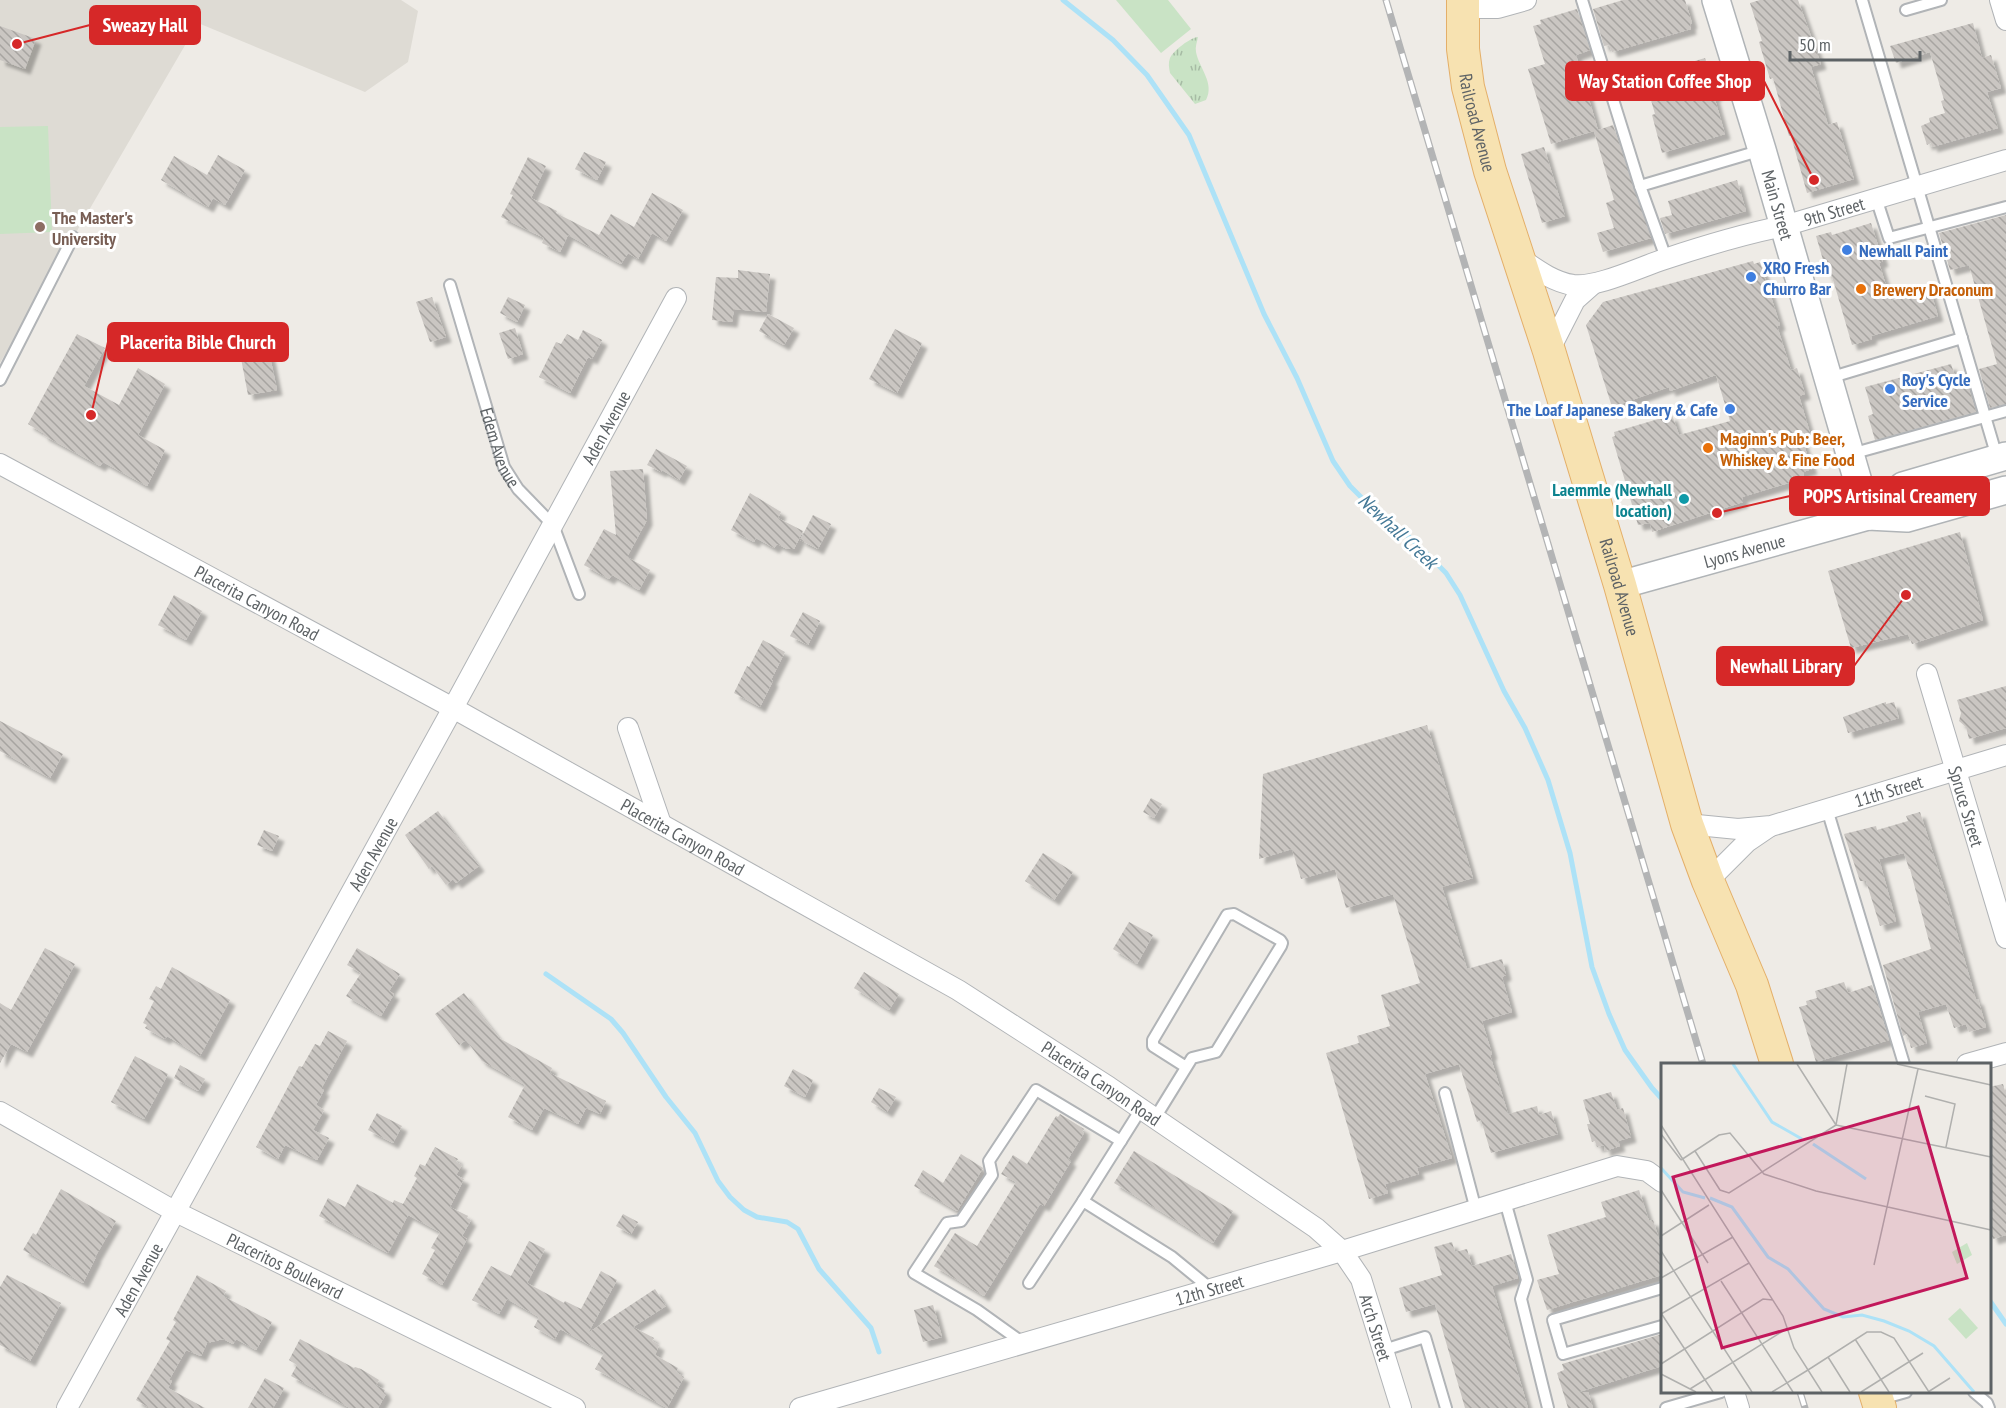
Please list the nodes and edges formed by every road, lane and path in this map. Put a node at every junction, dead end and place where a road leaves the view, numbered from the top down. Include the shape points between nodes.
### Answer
1 (1526, 0) edge
2 (1582, 0) edge
3 (1716, 0) edge
4 (1862, 0) edge
5 (1941, 0) edge
6 (2000, 0) edge
7 (1463, 4) edge
8 (1906, 10) dead end
9 (2006, 20) edge
10 (1762, 150) junction
11 (2006, 160) edge
12 (1917, 185) junction
13 (1640, 186) junction
14 (1876, 198) junction
15 (2006, 207) edge
16 (1784, 226) junction
17 (1929, 227) junction
18 (73, 237) dead end
19 (1520, 258) junction
20 (1666, 258) junction
21 (1593, 284) junction
22 (450, 285) dead end
23 (676, 298) dead end
24 (1962, 338) junction
25 (1549, 351) junction
26 (1829, 378) junction
27 (0, 380) edge
28 (2006, 411) edge
29 (1985, 417) junction
30 (1851, 454) junction
31 (2002, 457) edge
32 (0, 464) edge
33 (2006, 490) edge
34 (1868, 516) junction
35 (554, 525) junction
36 (1620, 585) junction
37 (579, 594) dead end
38 (1927, 674) dead end
39 (453, 708) junction
40 (628, 728) dead end
41 (2006, 755) edge
42 (1956, 768) junction
43 (1827, 809) junction
44 (661, 824) junction
45 (1687, 824) junction
46 (1771, 825) junction
47 (1708, 881) junction
48 (2006, 938) edge
49 (2006, 1053) edge
50 (1776, 1063) edge
51 (1903, 1063) edge
52 (1974, 1063) edge
53 (1186, 1067) junction
54 (1445, 1093) dead end
55 (0, 1112) edge
56 (1148, 1114) junction
57 (1121, 1141) junction
58 (1661, 1181) edge
59 (1505, 1200) junction
60 (1083, 1201) junction
61 (1476, 1210) junction
62 (174, 1211) junction
63 (1342, 1251) junction
64 (1029, 1283) dead end
65 (1661, 1288) edge
66 (1211, 1289) junction
67 (1661, 1326) edge
68 (1023, 1343) junction
69 (1384, 1350) junction
70 (1718, 1393) edge
71 (1734, 1393) edge
72 (1975, 1393) edge
73 (67, 1408) edge
74 (575, 1408) edge
75 (800, 1408) edge
76 (1401, 1408) edge
77 (1446, 1408) edge
78 (1548, 1408) edge
79 (1666, 1408) edge
80 (1739, 1408) edge
81 (1989, 1408) edge

1 - 7 street via 1497,8
2 - 13 lane
3 - 10 street, Main Street
4 - 12 lane
5 - 8 lane
6 - 9 street
7 - 19 main road, Railroad Avenue via 1468,87 1490,171
10 - 13 lane
10 - 16 street, Main Street
11 - 12 street, 9th Street
12 - 14 street, 9th Street
12 - 17 lane
13 - 20 lane
14 - 16 street, 9th Street
14 - 17 lane via 1889,238
15 - 17 lane
16 - 20 street, 9th Street
16 - 26 street, Main Street
17 - 24 lane
18 - 27 lane
19 - 21 street, 9th Street via 1550,278 1573,285
19 - 25 main road, Railroad Avenue
20 - 21 street, 9th Street
21 - 25 street, 9th Street via 1575,300
22 - 35 lane, Edem Avenue via 504,467 519,489
23 - 35 street, Aden Avenue
24 - 26 lane
24 - 29 lane
25 - 36 main road, Railroad Avenue
26 - 30 street, Main Street
28 - 29 lane
29 - 30 lane
29 - 31 lane
30 - 34 street, Main Street
31 - 34 street, Lyons Avenue via 1903,486
32 - 39 street, Placerita Canyon Road
33 - 34 street, Lyons Avenue via 1907,518
34 - 36 street, Lyons Avenue
35 - 37 lane, Edem Avenue
35 - 39 street, Aden Avenue
36 - 45 main road, Railroad Avenue
38 - 42 street, Spruce Street
39 - 44 street, Placerita Canyon Road
39 - 62 street, Aden Avenue
40 - 44 street
41 - 42 street, 11th Street
42 - 43 street, 11th Street
42 - 48 street, Spruce Street
43 - 46 street, 11th Street
43 - 51 lane
44 - 56 street, Placerita Canyon Road via 958,990
45 - 46 street, 11th Street via 1738,829
45 - 47 main road, Railroad Avenue
46 - 47 street, 11th Street via 1747,842
47 - 50 main road, Railroad Avenue via 1752,985
49 - 52 street
53 - 53 lane via 1192,1058 1216,1052 1281,946 1280,940 1234,914 1227,915 1153,1040 1153,1046
53 - 56 lane
54 - 61 lane
55 - 62 street, Placeritos Boulevard
56 - 57 lane
56 - 63 street, Placerita Canyon Road via 1316,1228
57 - 60 lane
57 - 68 lane via 1036,1090 989,1161 992,1175 986,1184 961,1221 947,1223 914,1273
58 - 59 street, 12th Street via 1647,1171 1617,1166
59 - 61 street, 12th Street
59 - 78 lane via 1527,1280 1521,1299
60 - 64 lane
60 - 66 lane via 1172,1257
61 - 63 street, 12th Street
62 - 73 street, Aden Avenue
62 - 74 street, Placeritos Boulevard
63 - 66 street, 12th Street
63 - 69 street, Arch Street via 1361,1279
65 - 67 lane via 1553,1320 1563,1354
66 - 68 street, 12th Street
68 - 75 street, 12th Street
69 - 76 street, Arch Street
69 - 77 lane via 1425,1337
70 - 79 lane
71 - 80 street
72 - 81 lane

